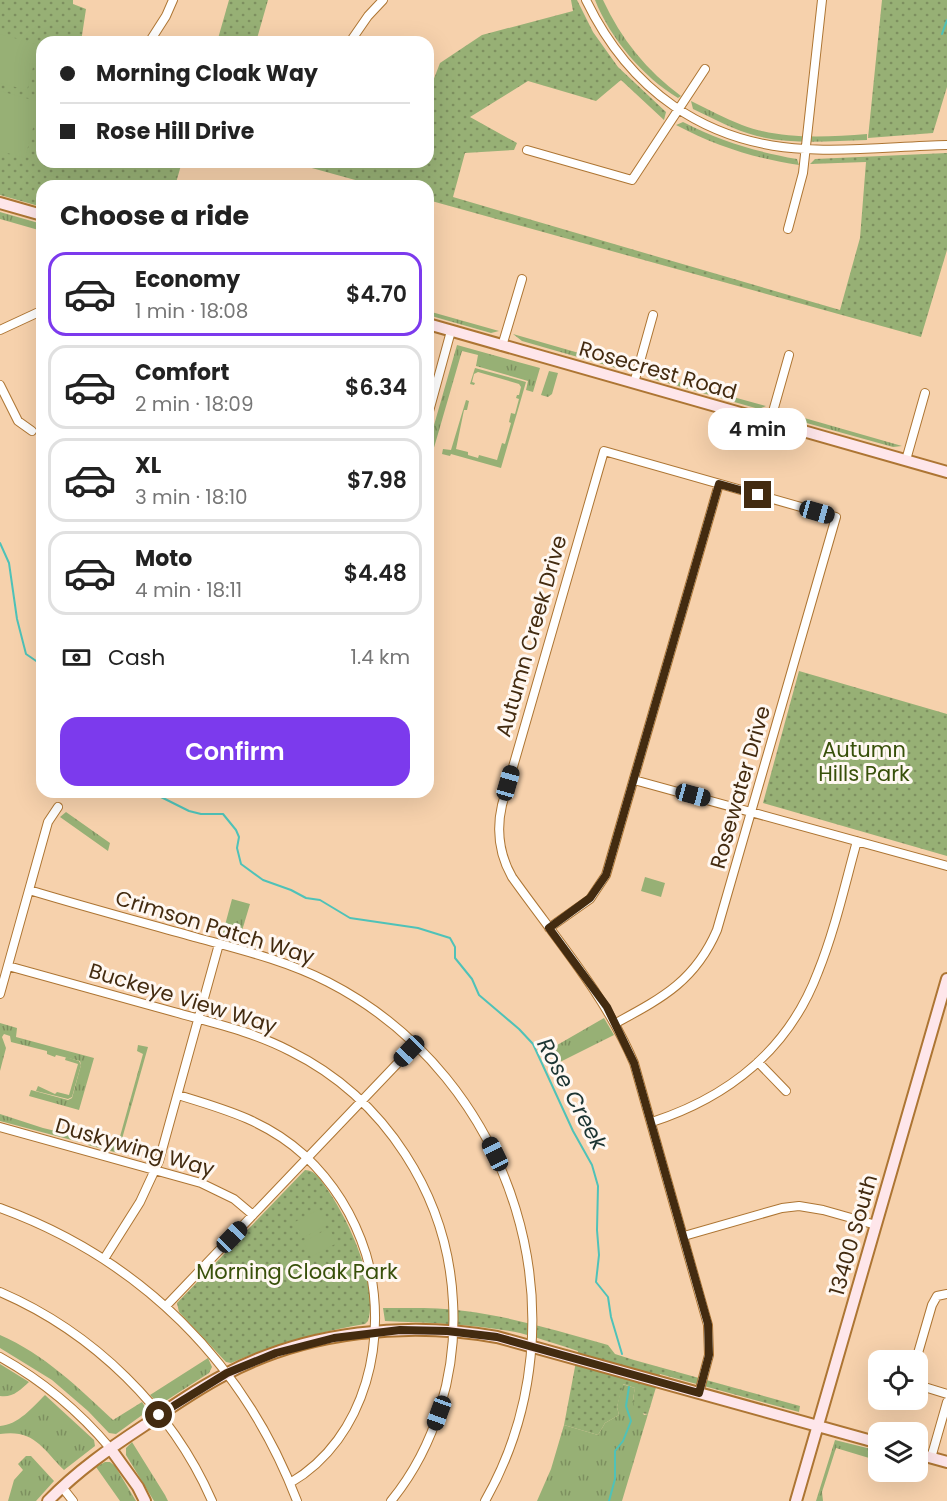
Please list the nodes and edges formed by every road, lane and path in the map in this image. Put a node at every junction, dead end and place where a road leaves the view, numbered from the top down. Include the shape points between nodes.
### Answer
1 (173, 0) edge
2 (383, 0) edge
3 (586, 0) edge
4 (822, 0) edge
5 (153, 36) edge
6 (354, 36) edge
7 (705, 69) dead end
8 (678, 110) junction
9 (947, 145) edge
10 (527, 150) dead end
11 (806, 150) junction
12 (0, 203) edge
13 (36, 213) edge
14 (788, 229) dead end
15 (522, 279) dead end
16 (36, 313) edge
17 (653, 315) dead end
18 (434, 326) edge
19 (0, 330) edge
20 (451, 331) junction
21 (502, 346) junction
22 (789, 355) dead end
23 (634, 383) junction
24 (0, 385) edge
25 (434, 393) edge
26 (925, 393) dead end
27 (770, 422) junction
28 (32, 431) dead end
29 (906, 460) junction
30 (947, 472) edge
31 (719, 484) junction
32 (634, 780) junction
33 (58, 807) dead end
34 (752, 811) junction
35 (857, 841) junction
36 (947, 866) edge
37 (29, 890) junction
38 (549, 928) junction
39 (219, 944) junction
40 (8, 966) junction
41 (947, 979) edge
42 (0, 993) edge
43 (199, 1019) junction
44 (616, 1023) junction
45 (415, 1045) junction
46 (758, 1062) junction
47 (786, 1091) dead end
48 (177, 1095) junction
49 (361, 1101) junction
50 (652, 1122) junction
51 (0, 1126) edge
52 (307, 1158) junction
53 (155, 1170) junction
54 (0, 1208) edge
55 (253, 1215) junction
56 (876, 1225) junction
57 (684, 1236) junction
58 (105, 1259) junction
59 (0, 1292) edge
60 (947, 1294) edge
61 (166, 1306) junction
62 (374, 1332) junction
63 (453, 1332) junction
64 (531, 1346) junction
65 (919, 1350) edge
66 (0, 1357) edge
67 (227, 1373) junction
68 (928, 1388) edge
69 (699, 1393) junction
70 (947, 1394) edge
71 (947, 1402) edge
72 (159, 1415) junction
73 (818, 1426) junction
74 (868, 1440) edge
75 (110, 1448) junction
76 (928, 1457) edge
77 (931, 1458) junction
78 (947, 1462) edge
79 (290, 1483) junction
80 (62, 1487) junction
81 (48, 1501) edge
82 (73, 1501) edge
83 (145, 1501) edge
84 (212, 1501) edge
85 (297, 1501) edge
86 (391, 1501) edge
87 (485, 1501) edge
88 (796, 1501) edge

1 - 5 street
2 - 6 street
3 - 8 street via 598,25 633,72
4 - 11 street
7 - 8 street
8 - 10 street via 632,180
8 - 11 street via 749,141
9 - 11 street
11 - 14 street
12 - 13 main road
15 - 21 street
16 - 19 street
17 - 23 street
18 - 20 main road, Rosecrest Road
20 - 21 main road, Rosecrest Road
20 - 25 street
21 - 23 main road, Rosecrest Road
22 - 27 street
23 - 27 main road, Rosecrest Road
24 - 28 street via 18,421
26 - 29 street
27 - 29 main road, Rosecrest Road
29 - 30 main road, Rosecrest Road
31 - 32 street
31 - 34 street, Rosewater Drive via 836,517
31 - 38 street, Autumn Creek Drive via 604,451 499,822 499,842 507,869
32 - 34 street
32 - 38 street via 602,884 582,905
33 - 37 street via 48,822
34 - 35 street
34 - 44 street, Rosewater Drive via 721,918 704,956 674,989
35 - 36 street
35 - 46 street via 810,991 794,1019
37 - 39 street, Crimson Patch Way
37 - 40 street
38 - 44 street, Autumn Creek Drive
39 - 43 street
39 - 45 street, Crimson Patch Way via 276,960 328,982 378,1013
40 - 42 street
40 - 43 street, Buckeye View Way
41 - 56 main road, 13400 South
43 - 48 street
43 - 49 street, Buckeye View Way via 290,1050 326,1072
44 - 50 street, Autumn Creek Drive via 634,1063
45 - 49 street
45 - 64 street, Crimson Patch Way via 468,1107 510,1188 529,1266
46 - 47 street
46 - 50 street via 707,1100
48 - 52 street via 252,1119
48 - 53 street
49 - 52 street
49 - 63 street, Buckeye View Way via 406,1156 433,1208 450,1271
50 - 57 street, Autumn Creek Drive
51 - 53 street, Duskywing Way
52 - 55 street
52 - 62 street via 339,1196 360,1238 373,1286
53 - 55 street, Duskywing Way via 218,1190
53 - 58 street via 137,1209
54 - 58 street via 53,1230
55 - 61 street
56 - 57 street via 799,1206
56 - 73 main road, 13400 South
57 - 69 street, Autumn Creek Drive via 710,1333
58 - 61 street
59 - 72 street via 40,1312 93,1348 127,1378
60 - 65 street via 937,1296 932,1305
61 - 67 street
62 - 63 main road
62 - 67 main road via 295,1348
62 - 79 street via 368,1377 349,1424 322,1460
63 - 64 main road
63 - 86 street, Buckeye View Way via 439,1413 416,1466
64 - 69 main road
64 - 87 street, Crimson Patch Way via 527,1384 515,1432
66 - 75 street via 63,1399
67 - 72 main road
67 - 79 street via 257,1418
68 - 70 street
69 - 73 main road
71 - 77 street
72 - 75 main road
72 - 84 street via 185,1451
73 - 74 main road
73 - 88 main road, 13400 South
75 - 80 main road
75 - 83 main road
76 - 77 main road
77 - 78 main road
79 - 85 street
80 - 81 main road
80 - 82 street

